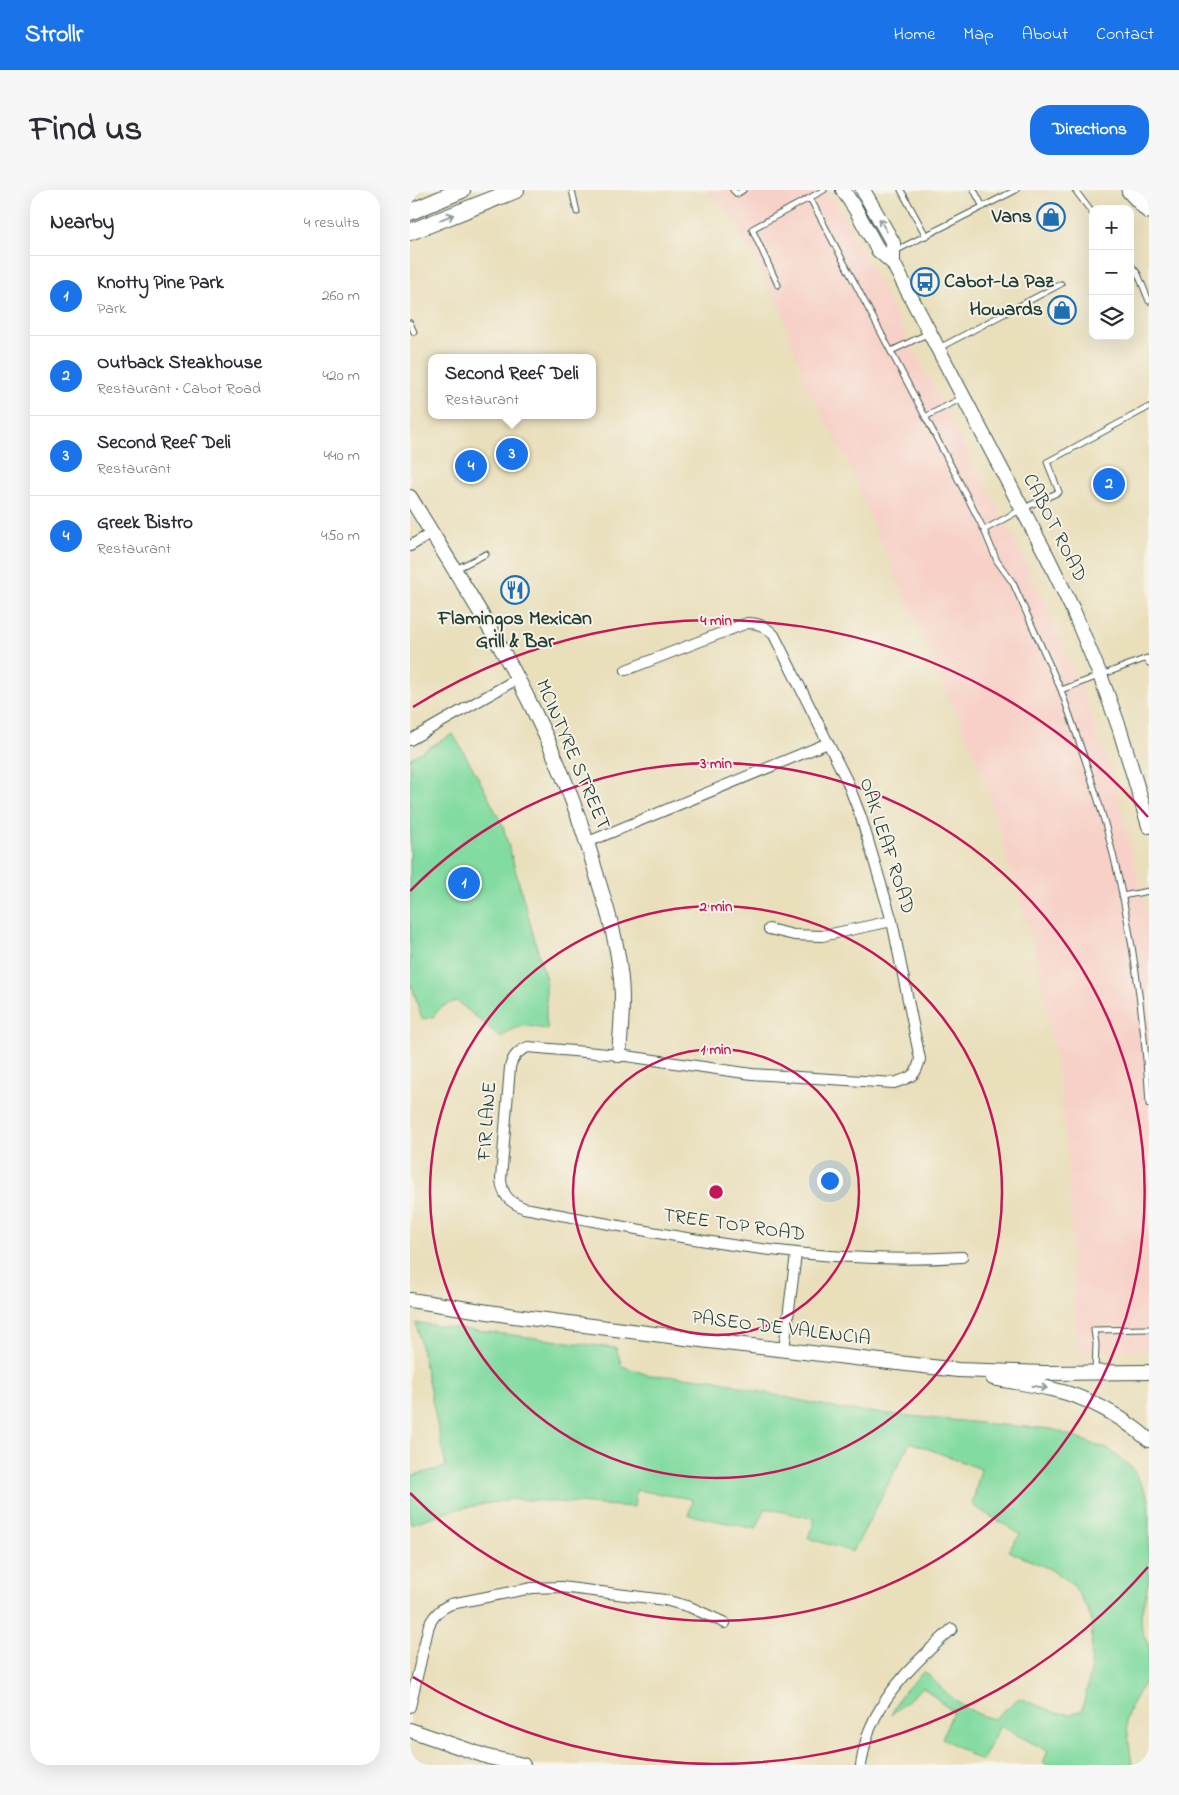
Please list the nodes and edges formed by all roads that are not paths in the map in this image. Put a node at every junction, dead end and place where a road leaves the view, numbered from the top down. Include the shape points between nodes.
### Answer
1 (462, 190) edge
2 (516, 190) edge
3 (572, 190) edge
4 (733, 190) edge
5 (743, 190) edge
6 (824, 190) edge
7 (843, 190) edge
8 (863, 190) edge
9 (909, 190) edge
10 (974, 190) edge
11 (1016, 190) edge
12 (1074, 190) edge
13 (1131, 190) edge
14 (902, 192) edge
15 (810, 198) junction
16 (983, 206) junction
17 (1089, 209) edge
18 (1149, 210) edge
19 (410, 212) edge
20 (577, 212) dead end
21 (410, 232) edge
22 (926, 236) junction
23 (890, 257) junction
24 (1134, 269) edge
25 (1061, 284) dead end
26 (778, 285) dead end
27 (1149, 300) edge
28 (410, 323) edge
29 (414, 332) dead end
30 (930, 333) junction
31 (938, 348) junction
32 (891, 351) junction
33 (964, 398) junction
34 (1149, 407) edge
35 (925, 417) junction
36 (410, 497) edge
37 (1022, 509) junction
38 (984, 530) junction
39 (432, 533) junction
40 (410, 546) edge
41 (486, 554) dead end
42 (454, 570) junction
43 (1149, 663) edge
44 (626, 670) dead end
45 (1100, 675) junction
46 (517, 679) junction
47 (1061, 690) junction
48 (410, 740) edge
49 (828, 743) junction
50 (1149, 826) edge
51 (588, 842) junction
52 (1149, 891) edge
53 (1122, 896) junction
54 (892, 921) junction
55 (769, 929) dead end
56 (619, 1055) junction
57 (1149, 1104) edge
58 (505, 1197) joint
59 (796, 1254) junction
60 (962, 1257) dead end
61 (410, 1300) edge
62 (1149, 1329) edge
63 (784, 1349) junction
64 (958, 1370) junction
65 (1095, 1372) junction
66 (1149, 1372) edge
67 (1149, 1440) edge
68 (725, 1623) dead end
69 (952, 1629) dead end
70 (410, 1707) edge
71 (410, 1730) edge
72 (521, 1765) edge
73 (861, 1765) edge

1 - 19 main road
21 -> 2 main road
3 - 20 lane
4 - 5 lane via 737,194
6 - 15 lane
7 - 23 main road, CABOT ROAD via 878,250
23 -> 8 main road, CABOT ROAD via 894,243
9 - 14 lane
10 - 16 lane
11 - 16 lane
12 - 17 lane
13 - 18 highway
14 - 22 lane
15 - 26 lane via 752,229
15 - 32 lane
16 - 22 lane
22 - 23 lane
23 - 30 main road, CABOT ROAD
24 - 27 lane
25 - 31 lane
28 - 29 lane
30 - 31 main road, CABOT ROAD
30 - 32 lane
31 - 33 main road, CABOT ROAD
32 - 35 lane
33 - 35 lane
33 - 37 main road, CABOT ROAD
34 - 37 lane via 1047,462 1059,492
35 - 38 lane
36 - 39 main road, MCINTYRE STREET
37 - 38 lane
37 - 45 main road, CABOT ROAD via 1073,610
38 - 47 lane via 997,561 1013,583
39 - 40 street
39 - 42 main road, MCINTYRE STREET
41 - 42 lane
42 - 46 main road, MCINTYRE STREET
43 - 45 lane via 1147,658
44 - 49 street, OAK LEAF ROAD via 738,625 758,623 774,635
45 - 47 lane
45 - 50 main road, CABOT ROAD
46 - 48 street
46 - 51 main road, MCINTYRE STREET via 544,732
47 - 53 lane via 1104,822
49 - 51 street
49 - 54 street, OAK LEAF ROAD via 862,817
51 - 56 main road, MCINTYRE STREET via 620,971 623,1006
52 - 53 lane
53 - 57 lane via 1137,978
54 - 55 street via 822,936 794,935
54 - 56 street, OAK LEAF ROAD via 919,1048 917,1071 908,1078 894,1083 752,1074
56 - 58 street, FIR LANE via 539,1046 519,1051 513,1058 501,1179
58 - 59 street, TREE TOP ROAD via 524,1208 710,1243
59 - 60 street, TREE TOP ROAD via 866,1258
59 - 63 street
61 - 63 main road, PASEO DE VALENCIA
62 - 65 lane via 1094,1330
63 - 64 main road, PASEO DE VALENCIA
64 - 65 main road, PASEO DE VALENCIA
64 -> 67 main road via 1079,1397 1127,1422
65 - 66 main road, PASEO DE VALENCIA
68 - 70 street via 690,1607 664,1600 561,1587 532,1588 451,1604 440,1609 429,1625
69 - 73 street via 895,1686 869,1732
71 - 72 main road

